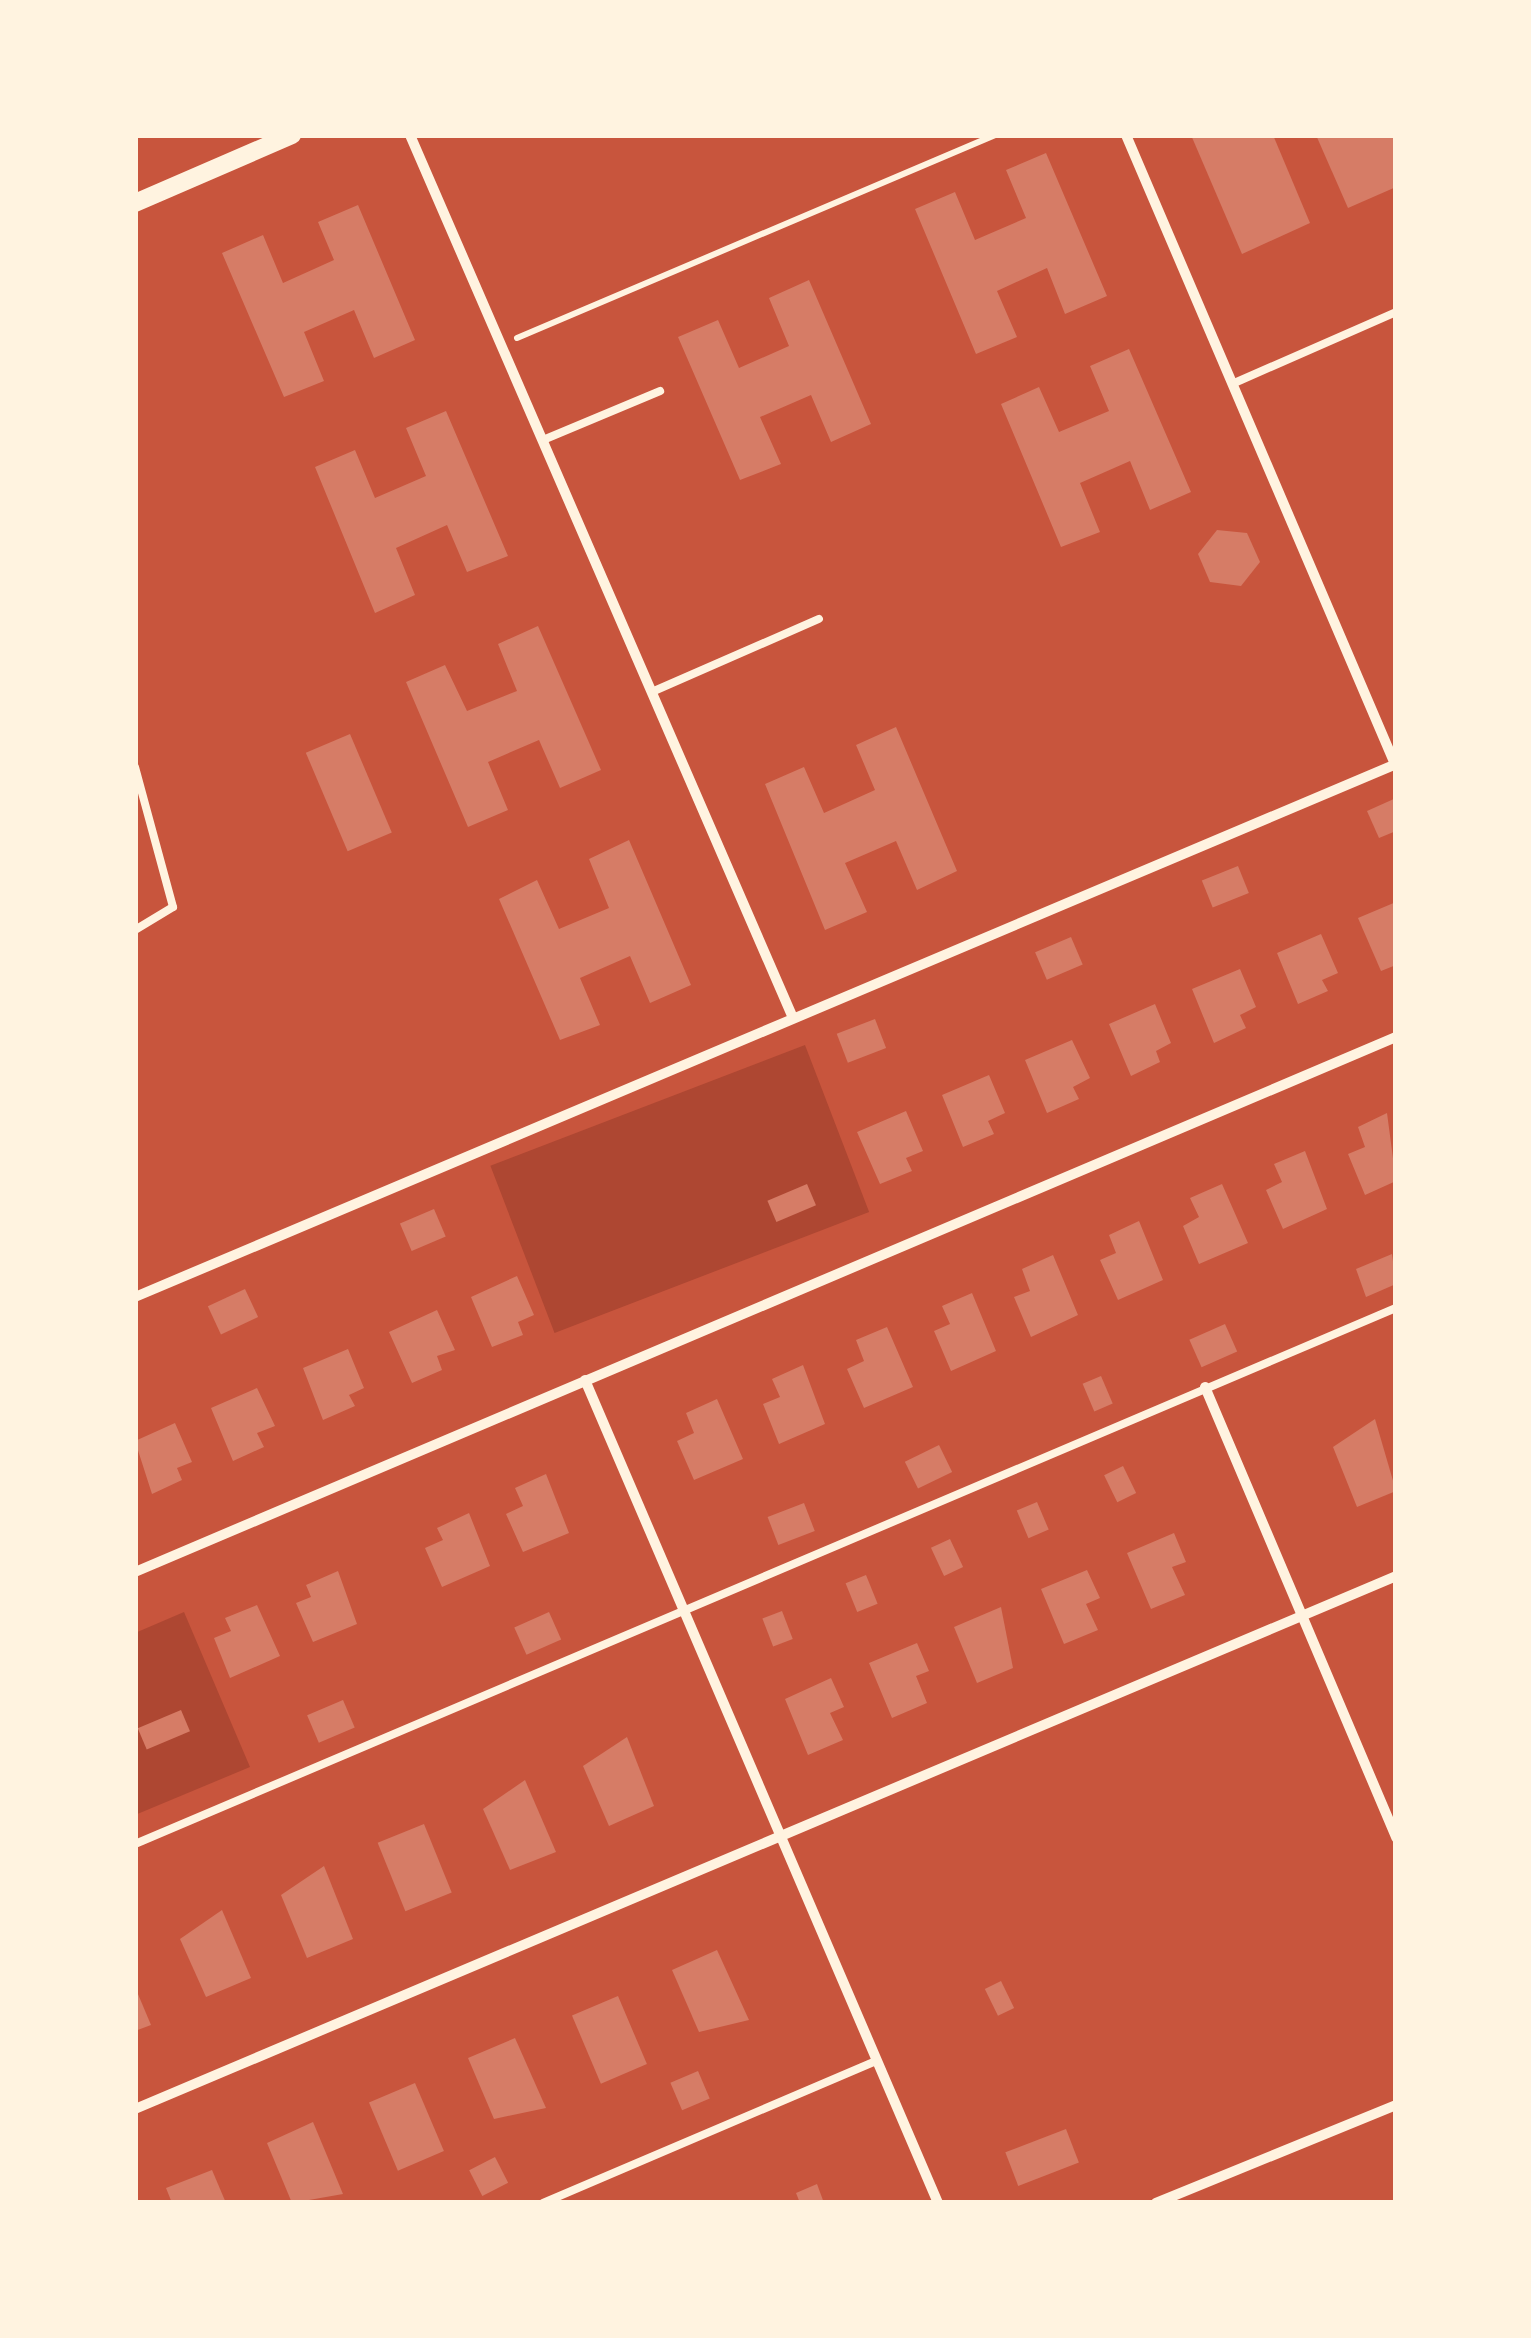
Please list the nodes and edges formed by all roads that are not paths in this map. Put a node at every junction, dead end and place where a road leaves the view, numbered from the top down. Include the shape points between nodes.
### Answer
1 (292, 135) edge
2 (410, 135) edge
3 (1126, 135) edge
4 (135, 204) edge
5 (1396, 312) edge
6 (1232, 384) junction
7 (660, 390) dead end
8 (543, 440) junction
9 (820, 619) dead end
10 (654, 690) junction
11 (1395, 764) edge
12 (135, 767) edge
13 (135, 930) edge
14 (793, 1018) junction
15 (1396, 1037) edge
16 (135, 1296) edge
17 (1396, 1308) edge
18 (584, 1380) junction
19 (1205, 1388) junction
20 (135, 1572) edge
21 (1396, 1576) edge
22 (686, 1609) junction
23 (1299, 1618) junction
24 (780, 1835) junction
25 (1396, 1838) edge
26 (135, 1844) edge
27 (876, 2062) junction
28 (1396, 2104) edge
29 (135, 2109) edge
30 (543, 2203) edge
31 (938, 2203) edge
32 (1156, 2203) edge

1 - 4 street
2 - 8 street
3 - 6 street
5 - 6 lane
6 - 11 street
7 - 8 lane
8 - 10 street
9 - 10 lane
10 - 14 street
11 - 14 street
12 - 13 lane via 172,880 172,907
14 - 16 street
15 - 18 street
17 - 19 lane
18 - 20 street
18 - 22 street
19 - 22 lane
19 - 23 street
21 - 23 street
22 - 24 street
22 - 26 lane
23 - 24 street
23 - 25 street
24 - 27 street
24 - 29 street
27 - 30 lane
27 - 31 street
28 - 32 street

